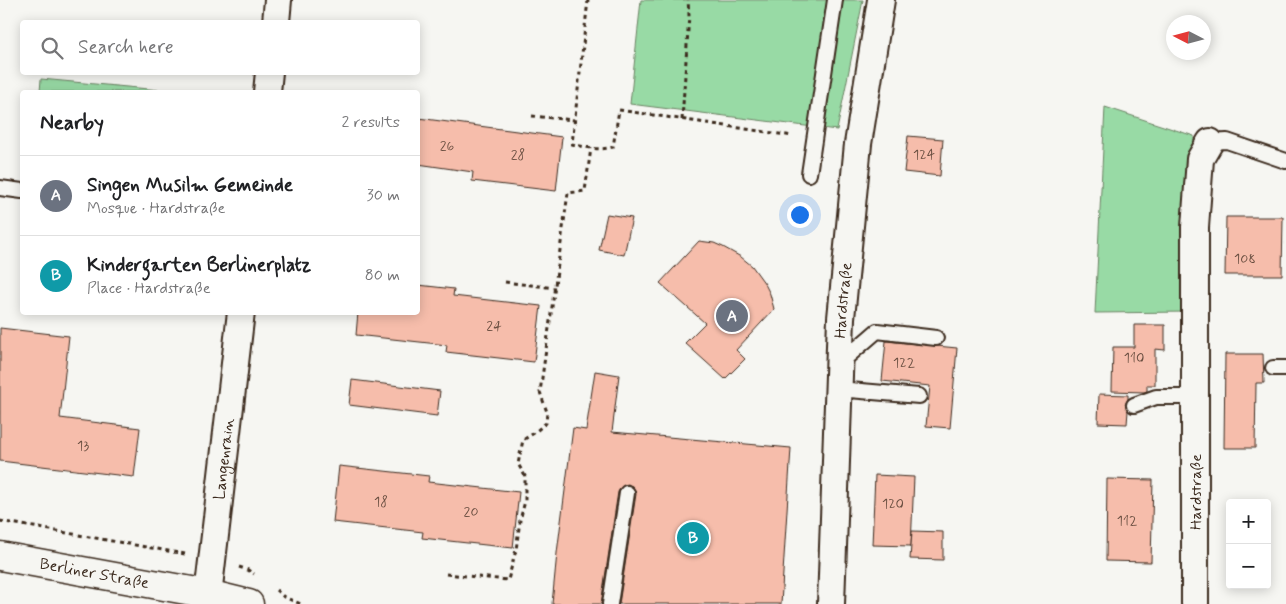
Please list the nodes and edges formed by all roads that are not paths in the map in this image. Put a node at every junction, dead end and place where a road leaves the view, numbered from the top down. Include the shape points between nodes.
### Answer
1 (278, 0) edge
2 (835, 0) edge
3 (881, 0) edge
4 (276, 20) edge
5 (270, 75) edge
6 (267, 90) edge
7 (1210, 142) joint
8 (1286, 161) edge
9 (809, 174) dead end
10 (0, 188) edge
11 (20, 191) edge
12 (241, 315) edge
13 (936, 338) dead end
14 (839, 363) junction
15 (838, 389) junction
16 (920, 396) dead end
17 (1196, 397) junction
18 (1134, 405) dead end
19 (628, 492) dead end
20 (0, 556) edge
21 (207, 599) edge
22 (249, 604) edge
23 (610, 604) edge
24 (831, 604) edge
25 (1196, 604) edge

1 - 4 street
2 - 9 lane
3 - 14 street, Hardstraße via 858,144
5 - 6 street
7 - 8 lane via 1226,141
7 - 17 street, Hardstraße via 1200,159 1195,227
10 - 11 lane
12 - 21 street, Langenrain
13 - 14 lane via 877,331
14 - 15 street, Hardstraße
15 - 16 lane
15 - 24 street, Hardstraße
17 - 18 lane via 1156,397
17 - 25 street, Hardstraße
19 - 23 lane
20 - 21 street, Berliner Straße
21 - 22 street, Berliner Straße

